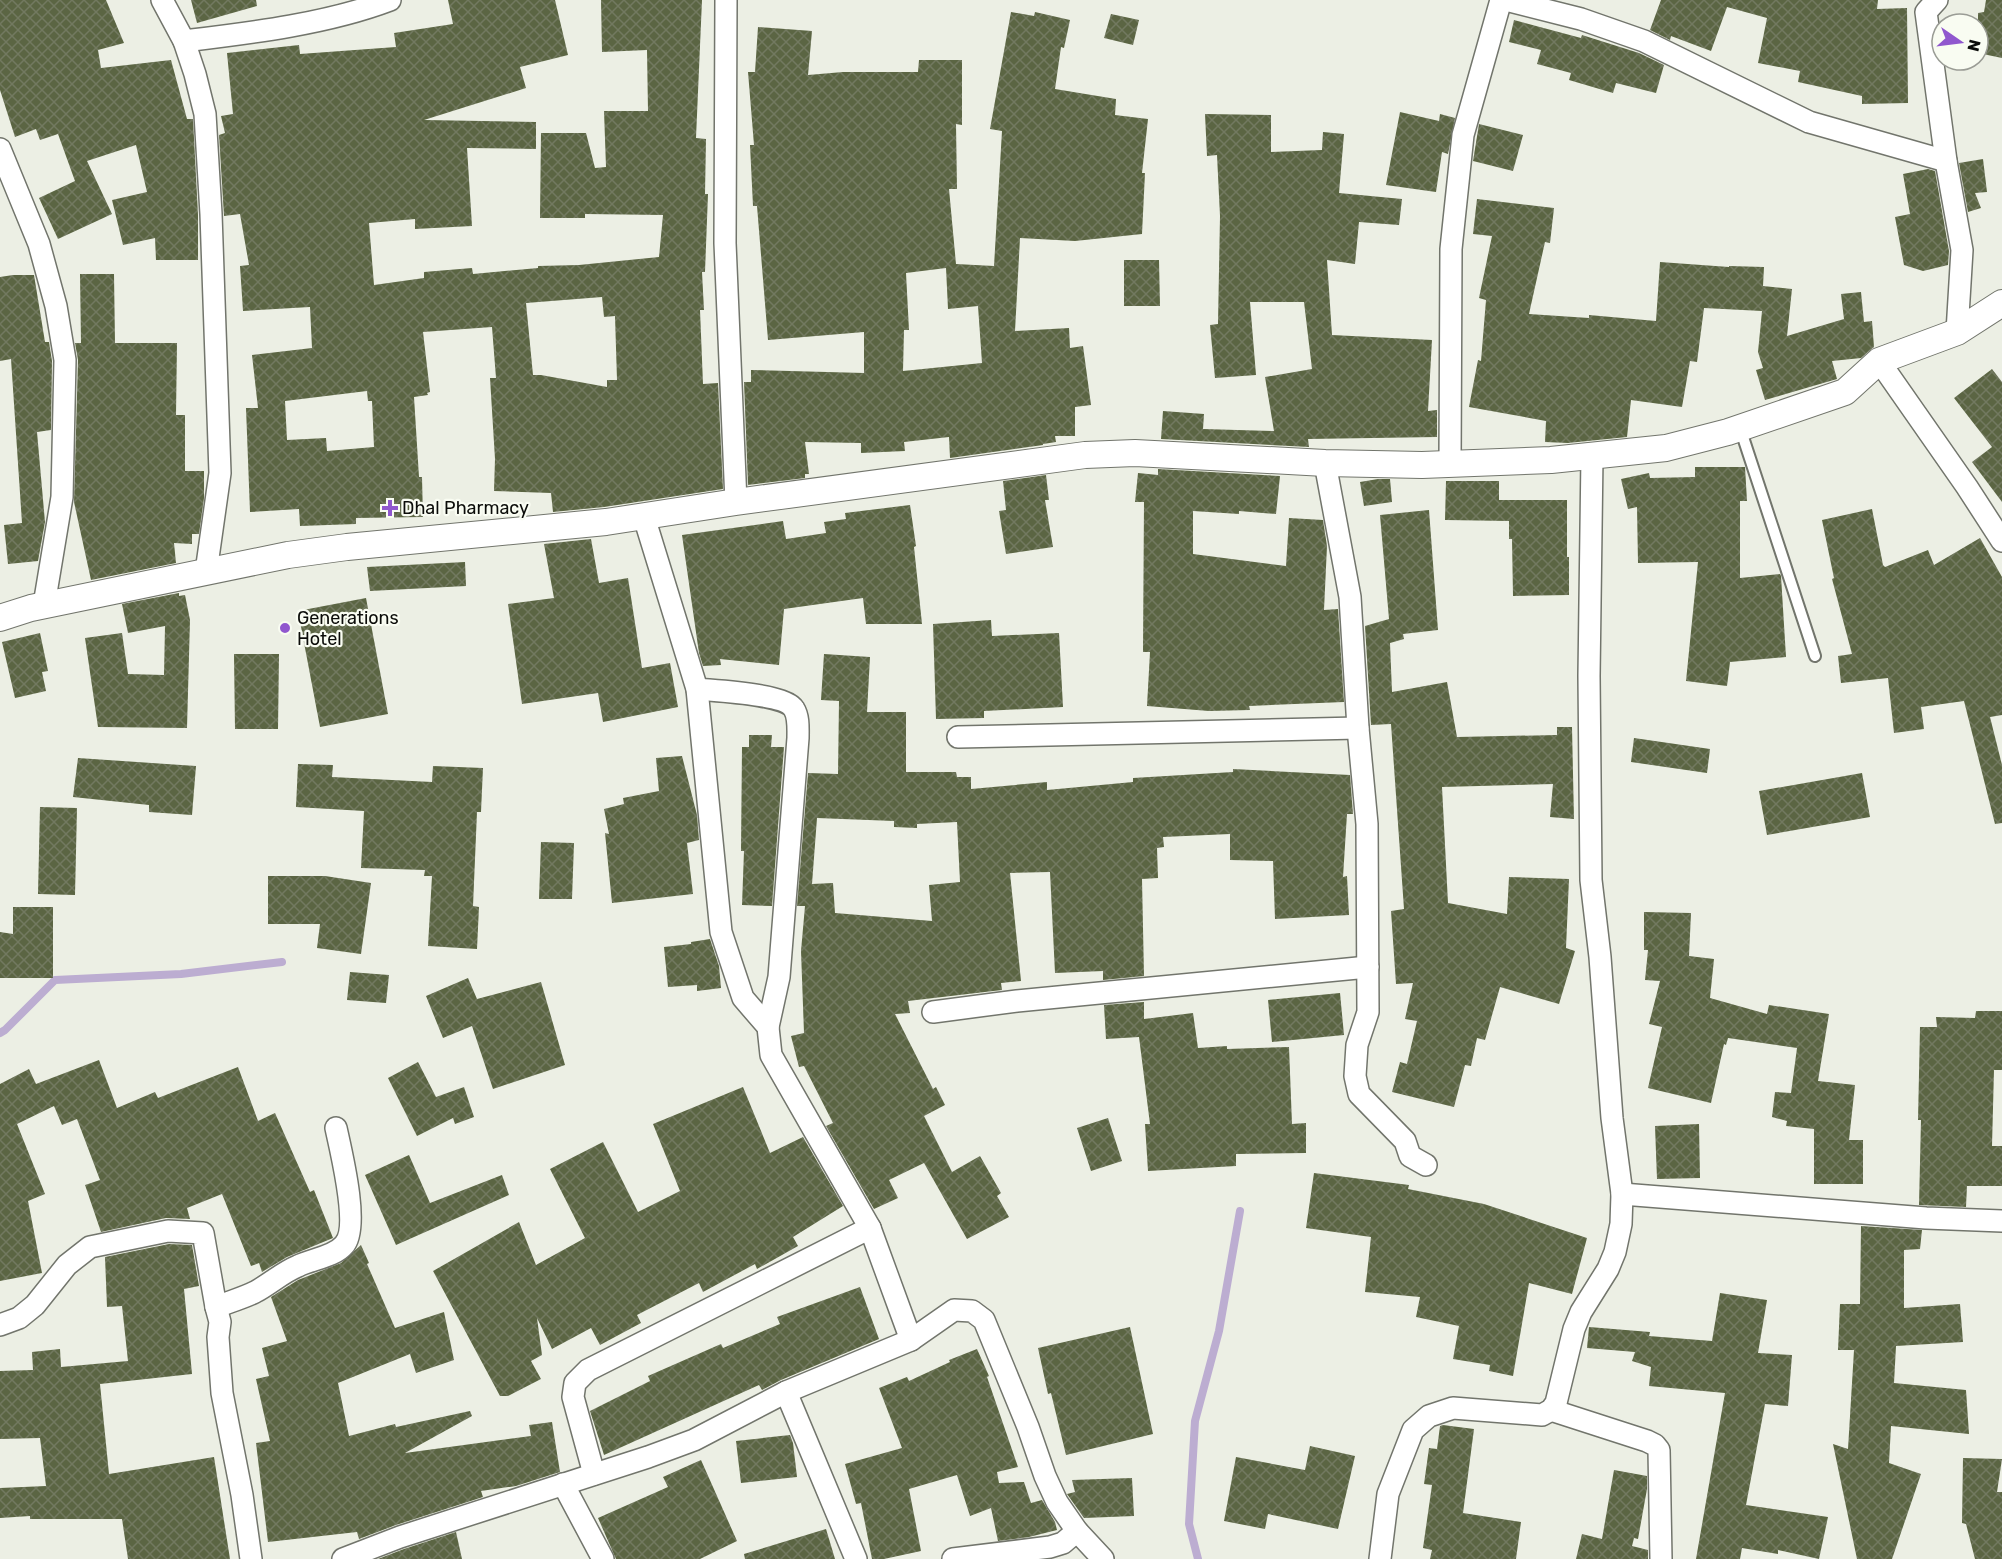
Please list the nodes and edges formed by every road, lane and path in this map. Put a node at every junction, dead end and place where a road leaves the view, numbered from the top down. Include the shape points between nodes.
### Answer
1 (162, 0) edge
2 (390, 0) edge
3 (726, 0) edge
4 (1501, 0) edge
5 (1506, 0) edge
6 (1929, 4) edge
7 (184, 41) junction
8 (0, 149) edge
9 (1946, 161) junction
10 (2002, 303) edge
11 (1957, 332) junction
12 (1879, 362) junction
13 (1740, 428) junction
14 (1592, 456) junction
15 (1325, 463) junction
16 (1450, 464) junction
17 (736, 502) junction
18 (644, 516) junction
19 (2002, 541) edge
20 (206, 572) junction
21 (44, 605) junction
22 (0, 618) edge
23 (1815, 656) dead end
24 (697, 688) junction
25 (1358, 728) junction
26 (958, 737) dead end
27 (1368, 967) junction
28 (933, 1012) dead end
29 (768, 1027) junction
30 (336, 1128) dead end
31 (1426, 1166) dead end
32 (1622, 1194) junction
33 (2002, 1221) edge
34 (870, 1228) junction
35 (216, 1307) junction
36 (0, 1325) edge
37 (910, 1340) junction
38 (786, 1392) junction
39 (1551, 1410) junction
40 (594, 1474) junction
41 (563, 1484) junction
42 (1077, 1531) junction
43 (251, 1559) edge
44 (343, 1559) edge
45 (603, 1559) edge
46 (856, 1559) edge
47 (953, 1559) edge
48 (1103, 1559) edge
49 (1380, 1559) edge
50 (1661, 1559) edge

1 - 7 street
2 - 7 street via 311,21
3 - 17 street via 724,243
4 - 16 street via 1460,158 1451,249
5 - 9 street via 1581,19 1644,41 1809,122
6 - 9 street
7 - 20 street via 204,114 212,226 220,473
8 - 21 street via 39,244 56,306 65,360 62,496
9 - 11 street via 1962,250
10 - 11 street
11 - 12 street
12 - 13 street via 1845,392
12 - 19 street
13 - 14 street via 1666,448
13 - 23 lane
14 - 16 street
14 - 32 street via 1591,880
15 - 16 street
15 - 17 street via 1135,453 1085,455
15 - 25 street via 1350,597
17 - 18 street
18 - 20 street via 347,547
18 - 24 street
20 - 21 street
21 - 22 street
24 - 29 street via 721,933 742,998
24 - 29 street via 776,698 788,702 795,710 798,738 779,977
25 - 26 street
25 - 27 street via 1367,824
27 - 28 street
27 - 31 street via 1368,1012 1357,1045 1355,1076 1359,1094 1405,1141 1410,1156
29 - 34 street via 771,1055
30 - 35 street via 351,1216 346,1244
32 - 33 street
32 - 39 street via 1615,1252 1574,1329 1556,1404
34 - 37 street
34 - 40 street via 588,1370 575,1383 573,1397
35 - 36 street via 203,1233 168,1231 90,1247 67,1265 35,1305 19,1318
35 - 43 street via 222,1393
37 - 38 street
37 - 42 street via 954,1310 972,1311 984,1320 1045,1476
38 - 40 street via 694,1440
38 - 46 street
39 - 49 street via 1542,1415 1452,1407 1430,1416 1413,1430 1388,1494
39 - 50 street via 1647,1441 1659,1450
40 - 41 street
41 - 44 street
41 - 45 street
42 - 47 street via 1063,1543 1050,1547
42 - 48 street

